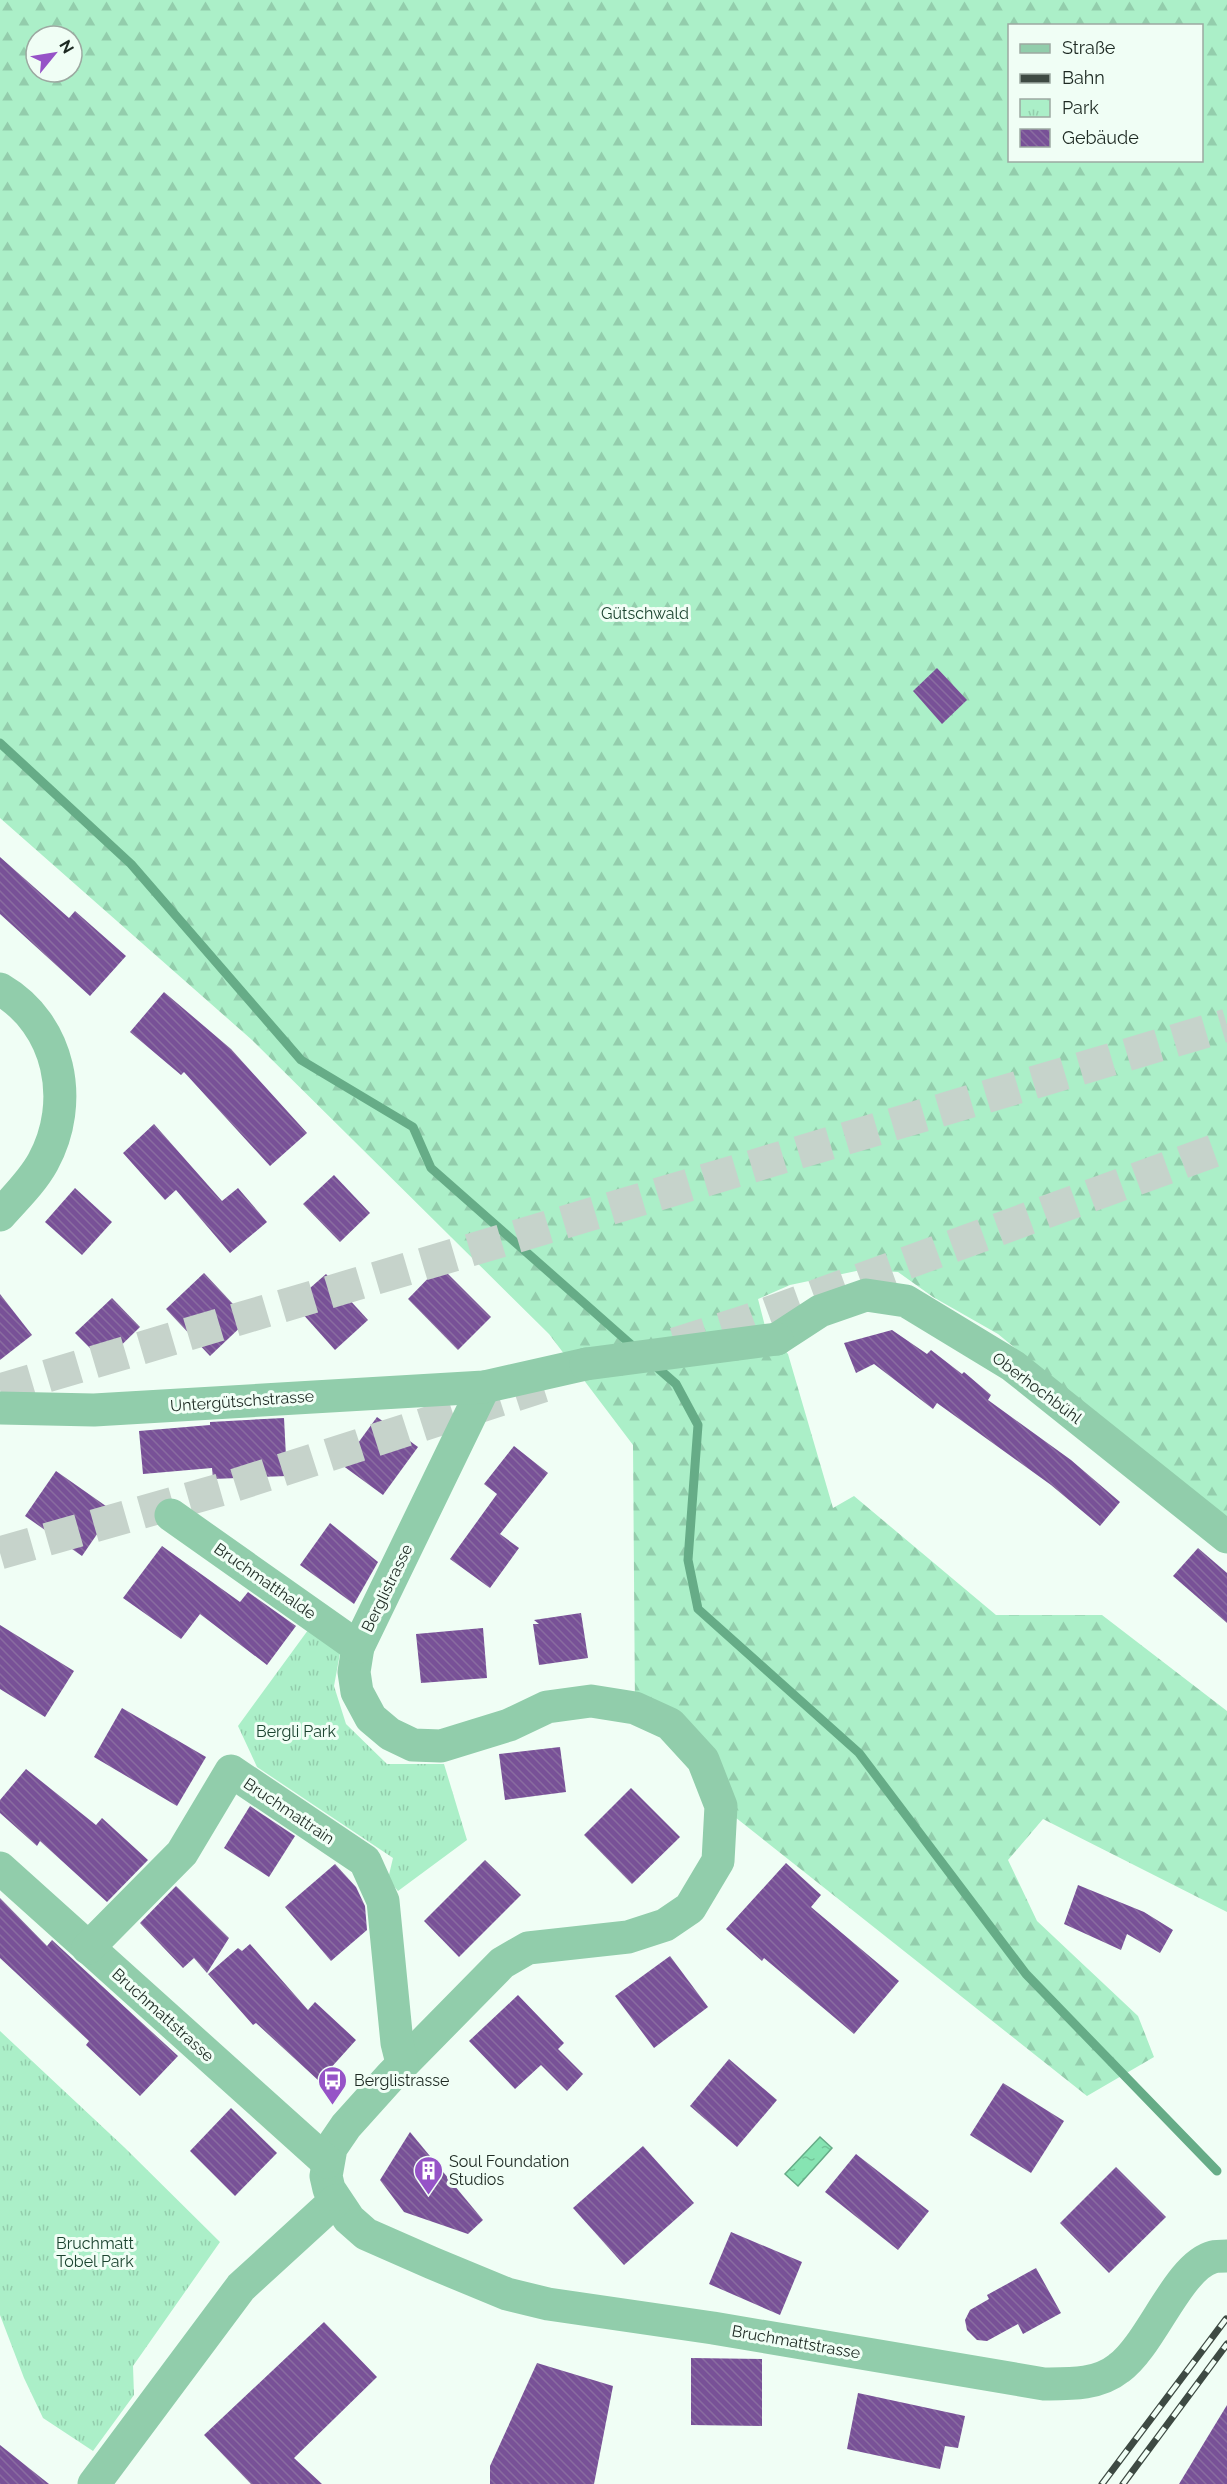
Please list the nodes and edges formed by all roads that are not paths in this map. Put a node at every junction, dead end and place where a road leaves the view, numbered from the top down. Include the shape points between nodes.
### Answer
1 (0, 989) edge
2 (0, 1215) edge
3 (484, 1387) junction
4 (0, 1408) edge
5 (171, 1515) dead end
6 (1227, 1537) edge
7 (358, 1647) junction
8 (0, 1868) edge
9 (88, 1948) junction
10 (402, 2063) junction
11 (327, 2162) junction
12 (335, 2201) junction
13 (1227, 2256) edge
14 (94, 2484) edge

1 - 2 street via 18,1000 37,1022 51,1048 60,1078 61,1113 43,1162
3 - 4 street, Untergütschstrasse via 94,1410
3 - 6 street, Oberhochbühl, bridge via 586,1364 786,1334 820,1311 866,1295 906,1301 1013,1366
3 - 7 street, Berglistrasse
5 - 7 street, Bruchmatthalde
7 - 10 street, Berglistrasse via 354,1672 357,1692 371,1718 390,1734 414,1745 441,1746 509,1725 547,1707 591,1701 635,1708 670,1724 703,1760 721,1806 718,1861 690,1908 665,1925 628,1937 528,1948 502,1963
8 - 9 street, Bruchmattstrasse
9 - 10 street, Bruchmattrain via 182,1853 231,1771 365,1862 383,1901
9 - 11 street, Bruchmattstrasse
10 - 11 street, Berglistrasse via 338,2136
11 - 12 street via 327,2182
12 - 13 street, Bruchmattstrasse via 366,2234 507,2294 583,2310 1044,2384 1083,2384 1119,2369 1140,2346 1190,2273 1212,2257
12 - 14 street via 241,2287

